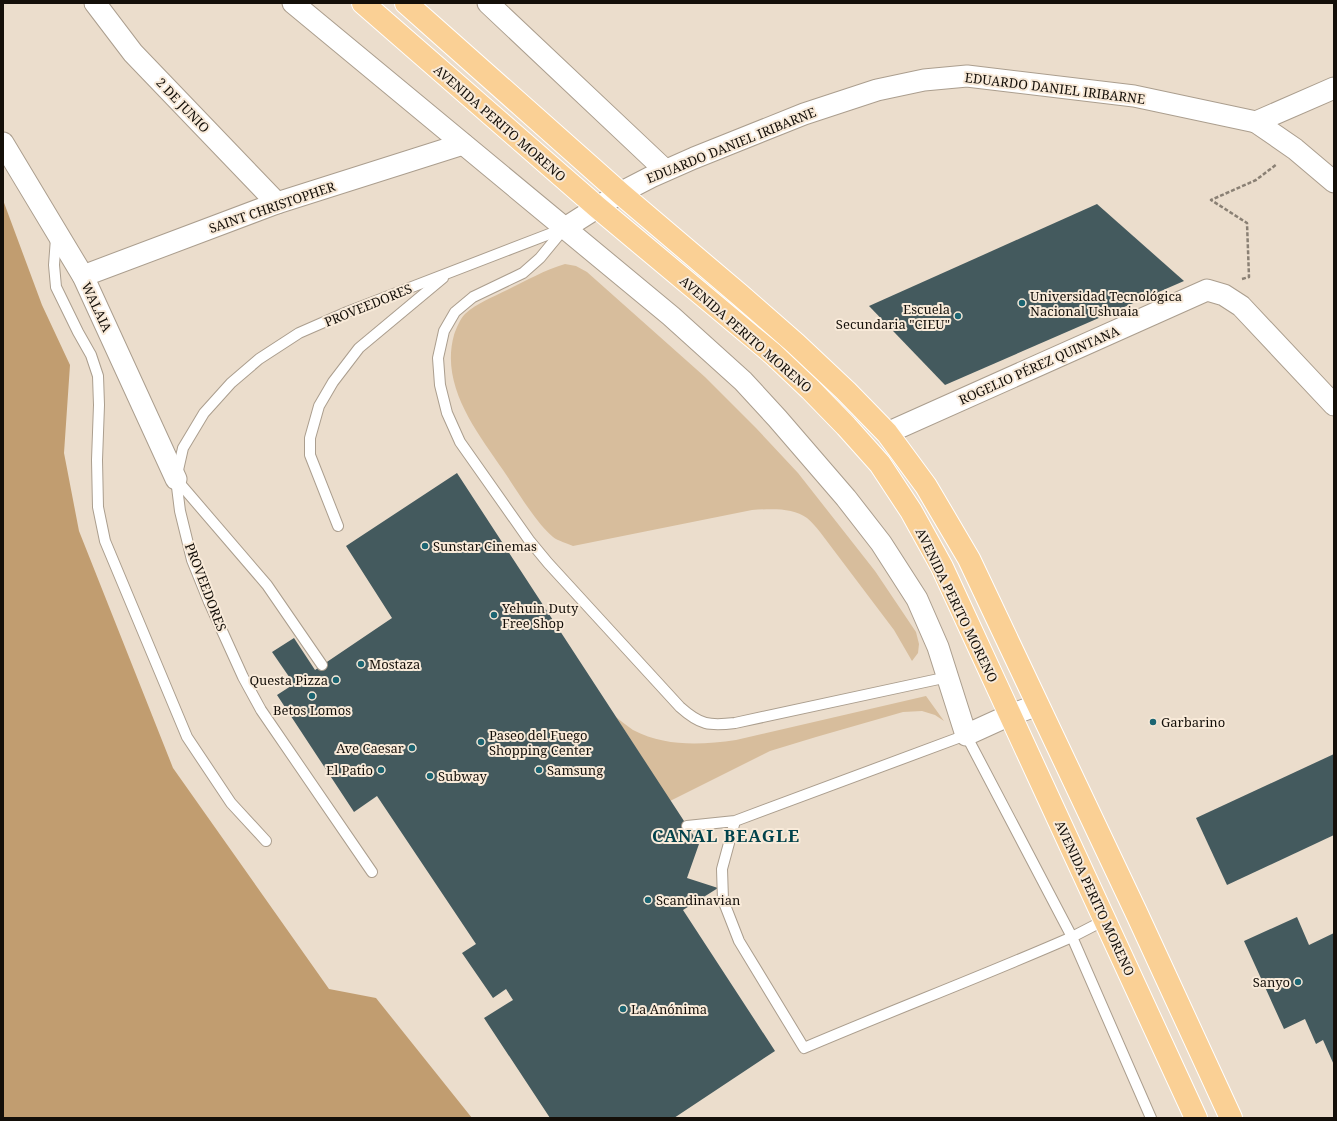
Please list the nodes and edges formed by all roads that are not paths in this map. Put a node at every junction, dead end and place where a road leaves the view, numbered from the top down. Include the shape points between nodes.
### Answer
1 (95, 3) edge
2 (363, 3) edge
3 (406, 3) edge
4 (488, 3) edge
5 (303, 6) edge
6 (1334, 88) edge
7 (1256, 122) junction
8 (3, 143) edge
9 (463, 144) junction
10 (665, 170) junction
11 (1334, 182) edge
12 (620, 193) junction
13 (277, 203) junction
14 (597, 208) junction
15 (565, 228) junction
16 (57, 234) junction
17 (451, 272) junction
18 (83, 276) junction
19 (1334, 405) edge
20 (887, 433) junction
21 (176, 479) junction
22 (338, 526) dead end
23 (322, 665) dead end
24 (948, 676) junction
25 (1038, 705) junction
26 (1010, 715) junction
27 (966, 735) junction
28 (735, 821) junction
29 (687, 826) dead end
30 (266, 841) dead end
31 (372, 872) dead end
32 (1105, 920) junction
33 (1072, 937) junction
34 (1151, 1118) edge
35 (1196, 1118) edge
36 (1231, 1118) edge

1 - 13 street, 2 DE JUNIO via 133,53
2 - 14 main road, AVENIDA PERITO MORENO
3 - 12 main road, AVENIDA PERITO MORENO
4 - 10 street
5 - 9 street
6 - 7 street
7 - 10 street, EDUARDO DANIEL IRIBARNE via 1134,96 967,76 924,80 877,90 804,114
7 - 11 street via 1296,149
8 - 16 street, WALAIA
9 - 13 street, SAINT CHRISTOPHER
9 - 15 street
10 - 12 street, EDUARDO DANIEL IRIBARNE
12 - 14 street, EDUARDO DANIEL IRIBARNE
12 - 20 main road, AVENIDA PERITO MORENO via 795,343
13 - 18 street, SAINT CHRISTOPHER
14 - 15 street, EDUARDO DANIEL IRIBARNE
14 - 26 main road, AVENIDA PERITO MORENO via 773,354 846,426 880,464 911,511 942,567
15 - 17 lane, PROVEEDORES
15 - 24 street via 672,316 743,381 827,476 881,543 917,599
15 - 24 lane via 540,258 523,273 473,297 455,312 444,331 438,358 446,413 460,442 548,563 680,707 693,718 706,724 735,723
16 - 18 street, WALAIA
16 - 30 lane via 54,266 56,287 91,355 98,376 98,507 105,541 187,737 231,803
17 - 21 lane, PROVEEDORES via 299,333 259,359 231,383 204,413 183,448
17 - 22 lane via 358,348 319,406 310,438 310,455
18 - 21 street, WALAIA
19 - 20 street, ROGELIO PÉREZ QUINTANA via 1241,306 1224,295 1207,290
20 - 25 main road, AVENIDA PERITO MORENO via 926,486 969,559
21 - 23 lane via 267,585
21 - 31 lane, PROVEEDORES via 180,511 192,560 243,678 261,710
24 - 27 street
25 - 26 street
25 - 36 main road, AVENIDA PERITO MORENO
26 - 27 street
26 - 32 main road, AVENIDA PERITO MORENO
27 - 28 lane
27 - 33 lane
28 - 29 lane
28 - 33 lane via 722,869 723,900 739,941 804,1048
32 - 33 lane
32 - 35 main road, AVENIDA PERITO MORENO
33 - 34 lane

